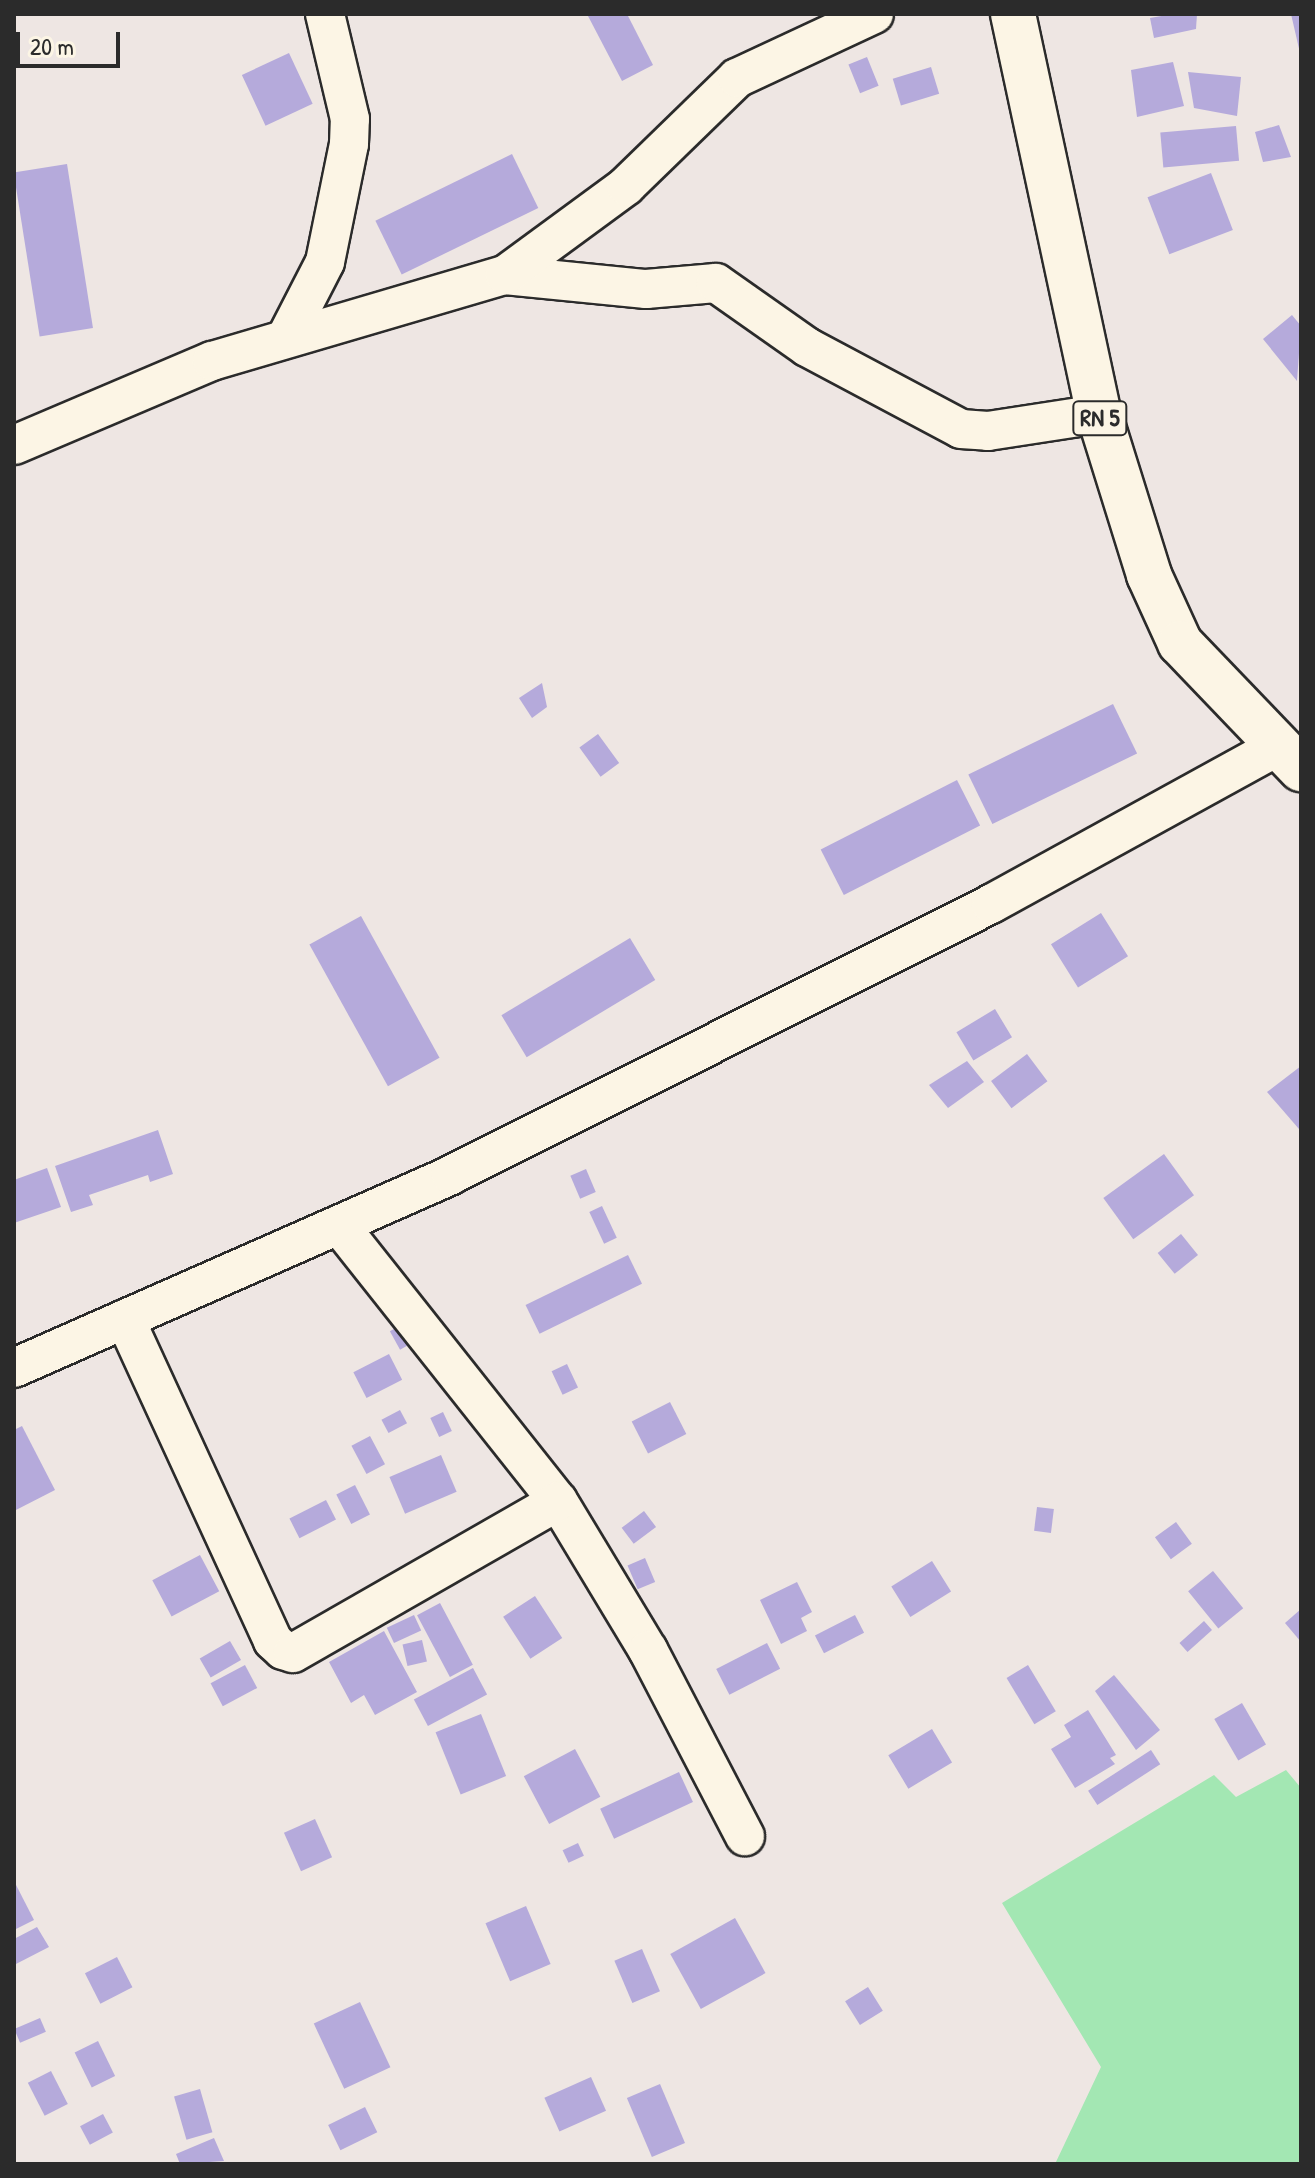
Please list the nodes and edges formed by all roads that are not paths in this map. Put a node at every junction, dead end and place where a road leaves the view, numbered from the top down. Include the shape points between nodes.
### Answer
1 (325, 14) edge
2 (874, 14) edge
3 (1013, 14) edge
4 (505, 275) junction
5 (286, 338) junction
6 (1099, 414) junction
7 (14, 445) edge
8 (1290, 758) edge
9 (339, 1225) junction
10 (125, 1319) junction
11 (14, 1368) edge
12 (558, 1501) junction
13 (745, 1836) dead end

1 - 5 street via 350,119 349,144 325,262
2 - 4 street via 737,78 626,186
3 - 6 main road, RN 5
4 - 5 street
4 - 6 street via 646,289 716,283 807,347 961,429 988,431
5 - 7 street via 212,361
6 - 8 main road, RN 5 via 1149,575 1180,643
8 - 9 street via 451,1175
9 - 10 street
9 - 12 street
10 - 11 street
10 - 12 street via 273,1641 283,1650 293,1653
12 - 13 street via 648,1650

